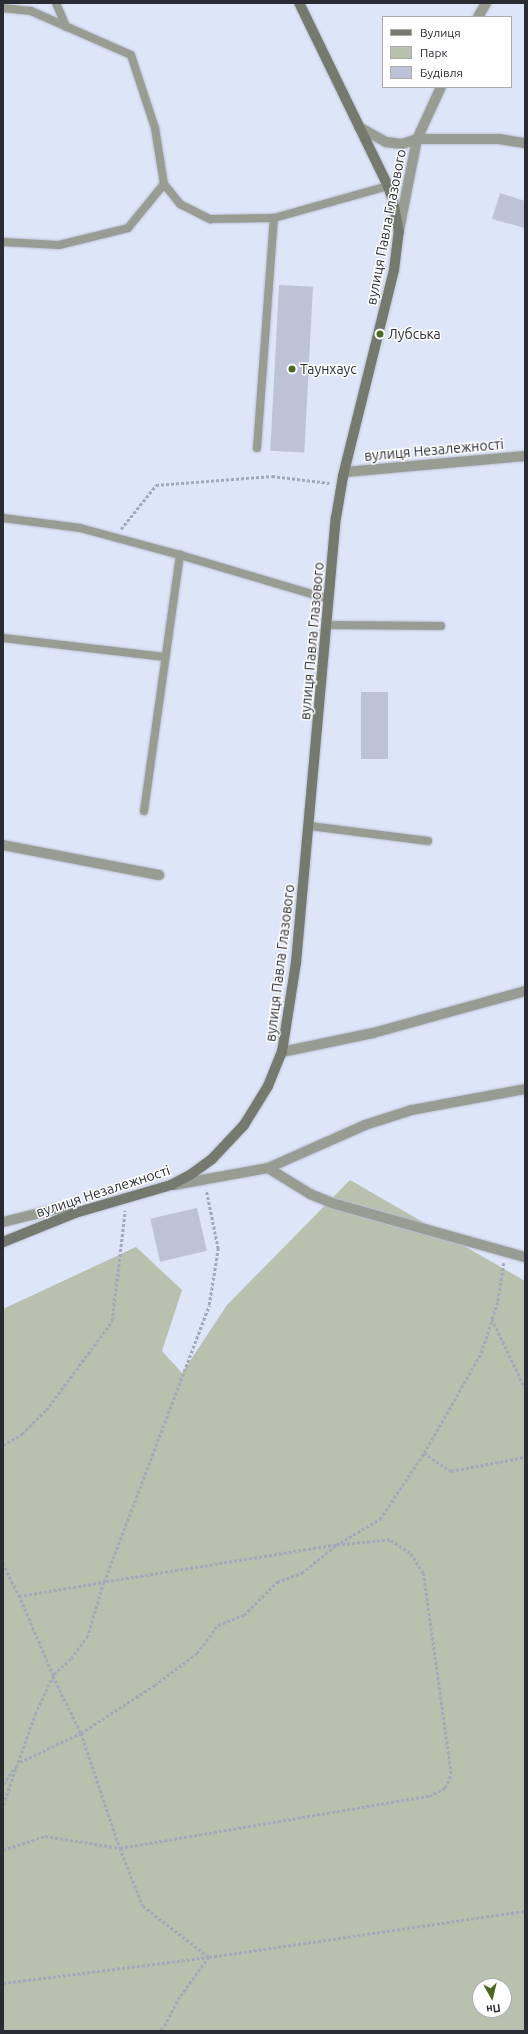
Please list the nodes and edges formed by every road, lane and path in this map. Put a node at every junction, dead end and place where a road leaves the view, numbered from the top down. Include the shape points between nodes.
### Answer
1 (56, 3) edge
2 (299, 3) edge
3 (486, 3) edge
4 (3, 8) edge
5 (479, 16) edge
6 (66, 26) junction
7 (441, 88) edge
8 (359, 127) junction
9 (418, 139) junction
10 (525, 143) edge
11 (164, 184) junction
12 (388, 186) junction
13 (274, 218) junction
14 (399, 232) junction
15 (3, 242) edge
16 (257, 448) dead end
17 (525, 456) edge
18 (344, 472) junction
19 (342, 485) junction
20 (3, 518) edge
21 (114, 537) junction
22 (180, 555) junction
23 (329, 599) junction
24 (327, 625) junction
25 (441, 626) dead end
26 (3, 638) edge
27 (166, 657) junction
28 (144, 811) dead end
29 (310, 826) junction
30 (428, 841) dead end
31 (3, 845) edge
32 (159, 875) dead end
33 (525, 991) edge
34 (282, 1052) junction
35 (525, 1089) edge
36 (268, 1168) junction
37 (190, 1175) joint
38 (204, 1179) junction
39 (171, 1185) junction
40 (127, 1198) junction
41 (72, 1205) dead end
42 (3, 1222) edge
43 (3, 1242) edge
44 (506, 1251) junction
45 (525, 1257) edge
46 (492, 1319) junction
47 (525, 1388) edge
48 (3, 1445) edge
49 (424, 1453) junction
50 (525, 1457) edge
51 (336, 1545) junction
52 (3, 1563) edge
53 (104, 1582) junction
54 (19, 1596) junction
55 (53, 1676) junction
56 (81, 1733) junction
57 (19, 1762) junction
58 (3, 1784) edge
59 (3, 1805) edge
60 (120, 1848) junction
61 (3, 1850) edge
62 (525, 1911) edge
63 (209, 1957) junction
64 (3, 1982) edge
65 (158, 2031) edge

1 - 6 lane
2 - 8 main road
3 - 5 street
4 - 6 lane via 31,11
6 - 11 lane via 131,55 155,128
7 - 9 street, вулиця Павла Глазового
8 - 9 street via 386,142 402,144
8 - 12 main road
9 - 10 street via 499,139
9 - 14 street, вулиця Павла Глазового
11 - 13 lane via 180,204 210,219
11 - 15 lane via 128,228 59,244
12 - 13 lane
12 - 14 main road
13 - 16 lane
14 - 18 main road, вулиця Павла Глазового via 394,270
17 - 18 street, вулиця Незалежності
18 - 19 main road, вулиця Павла Глазового
19 - 21 path via 272,476 156,485
19 - 23 main road, вулиця Павла Глазового
20 - 21 lane via 80,528
21 - 22 lane
22 - 23 lane
22 - 27 lane
23 - 24 main road, вулиця Павла Глазового
24 - 25 lane
24 - 29 main road, вулиця Павла Глазового
26 - 27 lane
27 - 28 lane
29 - 30 lane
29 - 34 main road, вулиця Павла Глазового via 291,1006
31 - 32 street
33 - 34 street via 374,1033
34 - 37 main road, вулиця Павла Глазового via 268,1086 244,1125 212,1159
35 - 36 street via 412,1110 364,1125
36 - 38 street
36 - 44 street via 310,1194 335,1204
37 - 39 main road, вулиця Незалежності
38 - 39 street
38 - 53 path via 218,1248 209,1304
39 - 40 main road, вулиця Незалежності
40 - 43 main road, вулиця Незалежності via 74,1213
40 - 48 path via 112,1321 46,1410 22,1434
41 - 42 street
44 - 45 street
44 - 46 path via 498,1302
46 - 47 path
46 - 49 path via 481,1353
49 - 50 path via 451,1471
49 - 51 path via 380,1519
51 - 53 path
51 - 56 path via 302,1573 277,1582 244,1615 218,1625 196,1653 155,1685
51 - 60 path via 390,1540 410,1553 423,1573 451,1774 445,1788 429,1796
52 - 54 path
53 - 54 path
53 - 55 path via 88,1636 72,1659
54 - 55 path
55 - 56 path
55 - 57 path via 35,1714
56 - 57 path
56 - 60 path
57 - 58 path
57 - 59 path
60 - 61 path via 45,1836
60 - 63 path via 143,1906
62 - 63 path
63 - 64 path
63 - 65 path via 180,1997 163,2029

